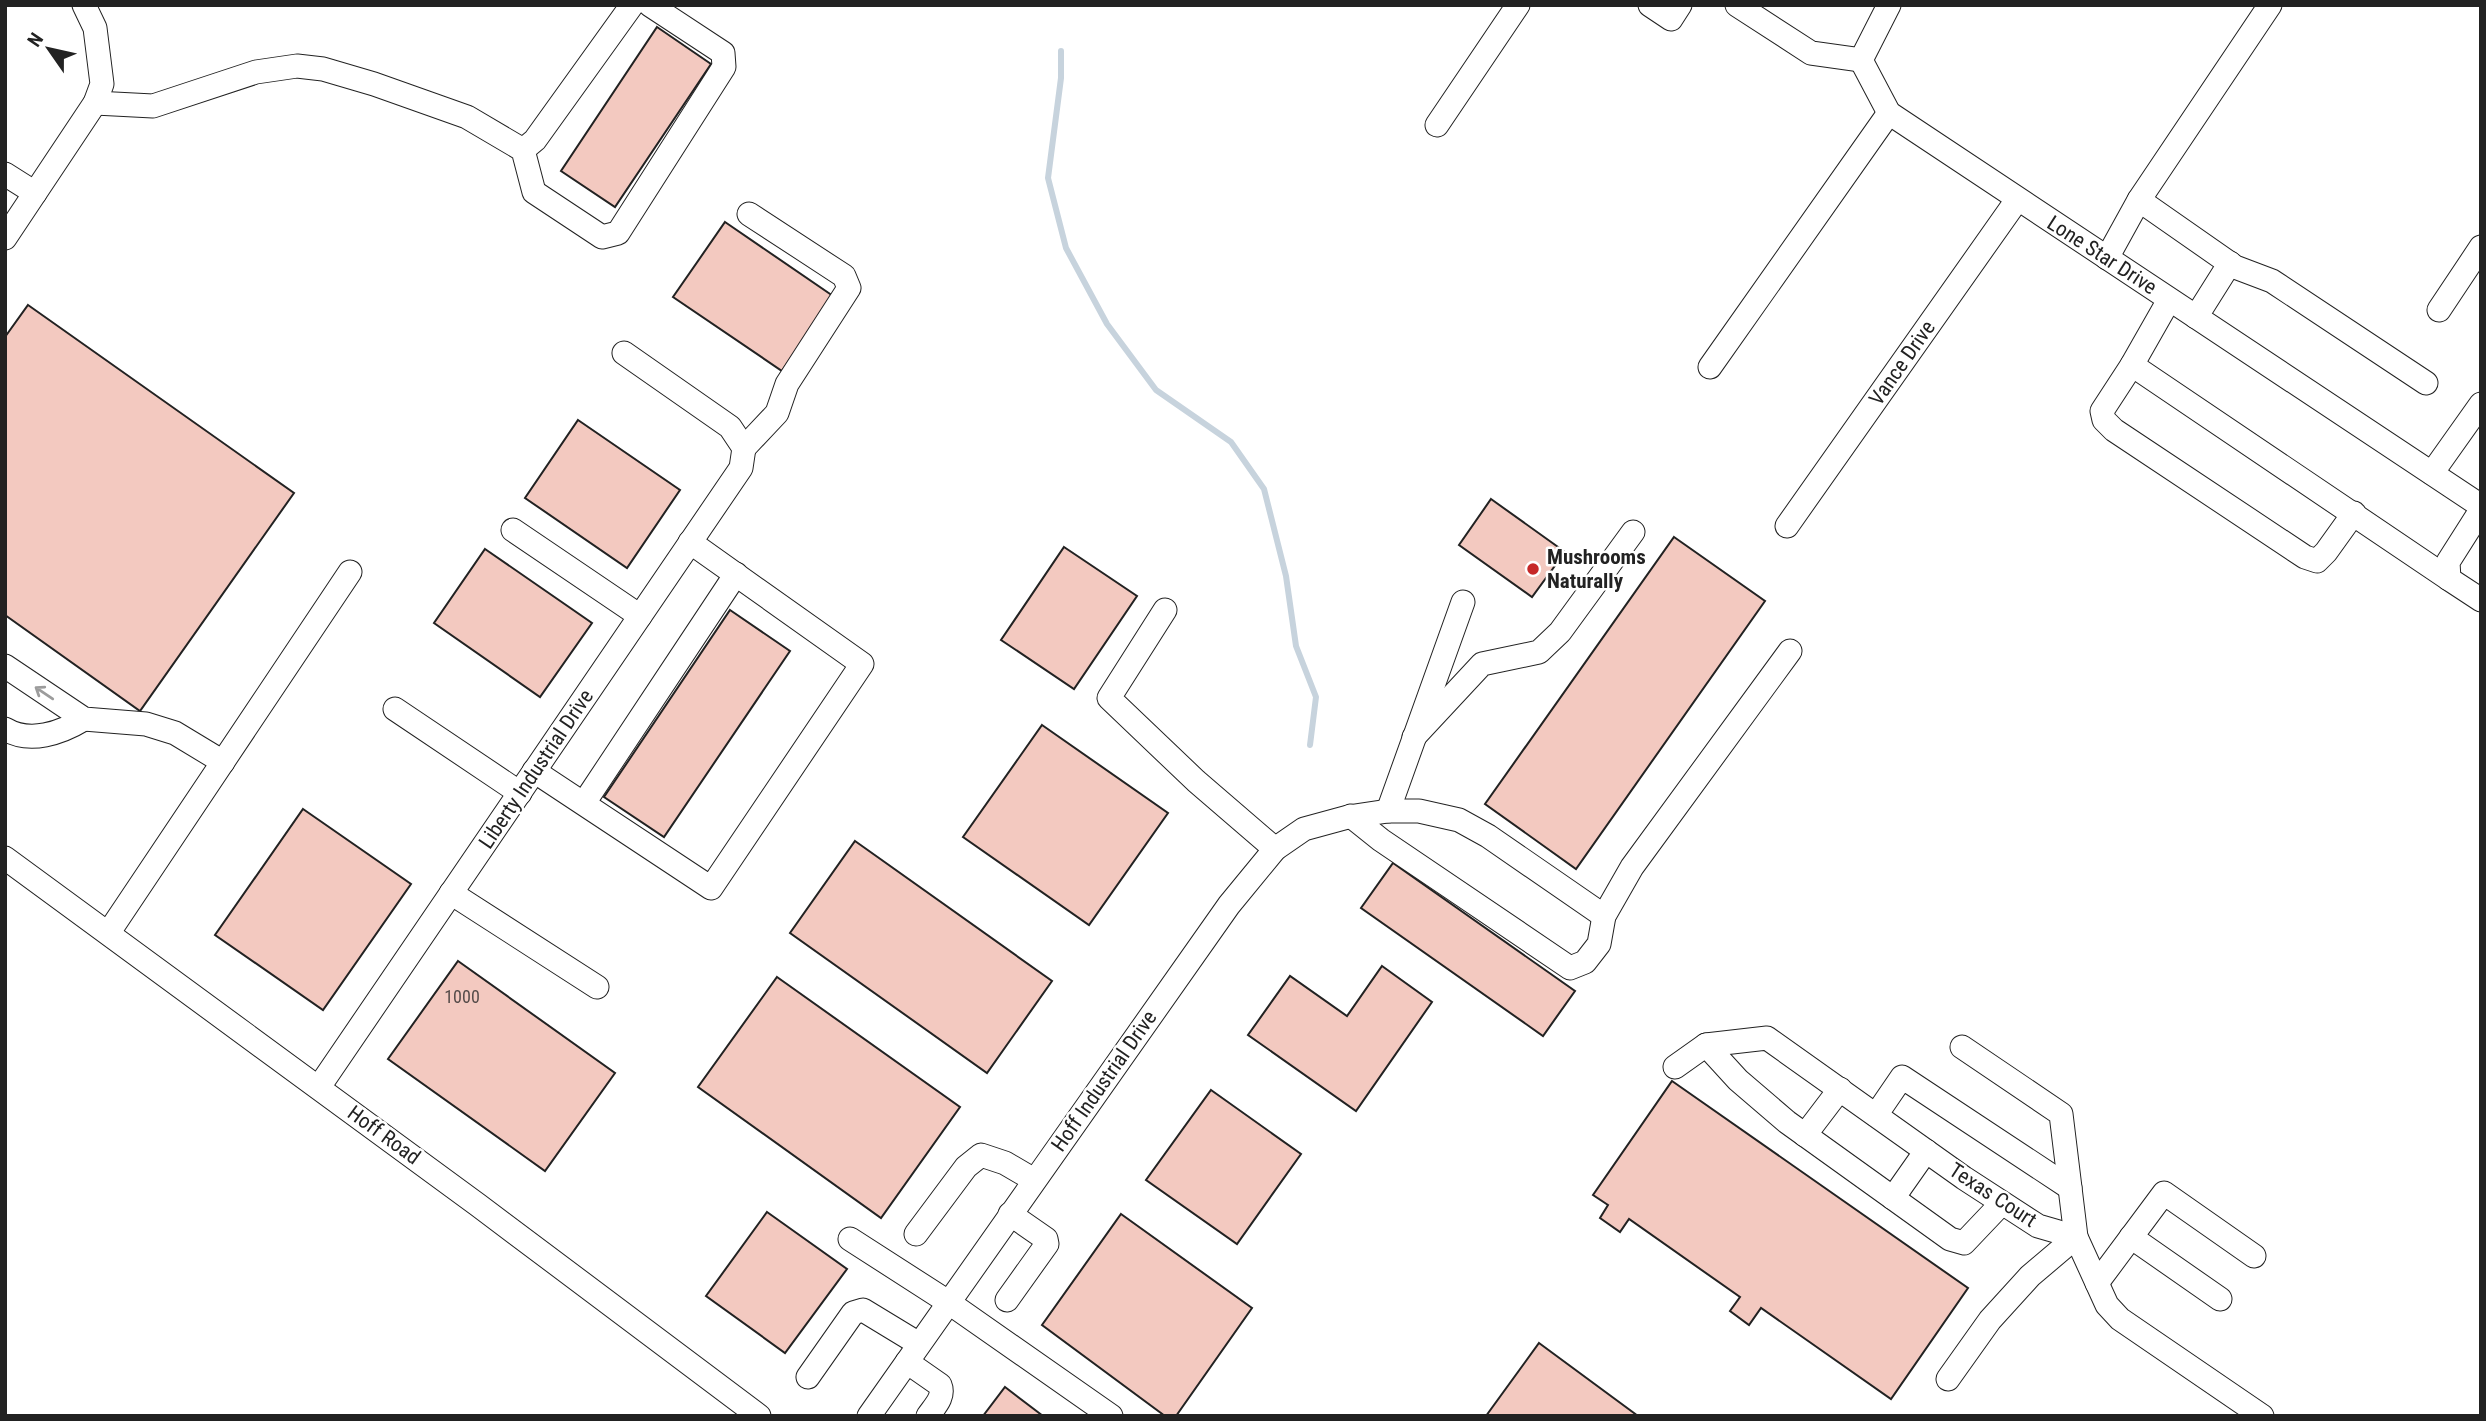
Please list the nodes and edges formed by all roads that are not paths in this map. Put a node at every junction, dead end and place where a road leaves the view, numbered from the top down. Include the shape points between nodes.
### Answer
1 (84, 5) edge
2 (632, 5) edge
3 (650, 5) edge
4 (1518, 5) edge
5 (1650, 5) edge
6 (1680, 5) edge
7 (1737, 5) edge
8 (1889, 5) edge
9 (2270, 5) edge
10 (1861, 60) junction
11 (98, 94) junction
12 (1889, 113) junction
13 (1437, 125) dead end
14 (523, 150) junction
15 (5, 174) edge
16 (35, 193) junction
17 (2017, 200) junction
18 (2138, 200) junction
19 (749, 214) dead end
20 (5, 238) edge
21 (2481, 247) edge
22 (2106, 258) junction
23 (2230, 263) junction
24 (2169, 300) junction
25 (2439, 310) dead end
26 (2196, 317) junction
27 (624, 353) dead end
28 (2132, 365) junction
29 (1710, 367) dead end
30 (2426, 383) dead end
31 (2478, 415) edge
32 (744, 448) junction
33 (2432, 473) junction
34 (2481, 508) edge
35 (2354, 513) junction
36 (1787, 526) dead end
37 (513, 530) dead end
38 (1633, 532) dead end
39 (690, 542) junction
40 (350, 572) dead end
41 (736, 575) junction
42 (2449, 579) junction
43 (2481, 600) edge
44 (1462, 602) dead end
45 (1165, 610) dead end
46 (640, 616) junction
47 (1790, 651) dead end
48 (5, 666) edge
49 (395, 709) dead end
50 (85, 719) junction
51 (5, 729) edge
52 (1414, 737) junction
53 (223, 762) junction
54 (534, 771) junction
55 (520, 793) junction
56 (584, 803) junction
57 (1388, 810) junction
58 (1351, 816) junction
59 (1275, 849) junction
60 (5, 858) edge
61 (451, 893) junction
62 (1604, 916) junction
63 (109, 932) junction
64 (597, 987) dead end
65 (1706, 1045) junction
66 (1962, 1047) dead end
67 (1675, 1067) dead end
68 (319, 1087) junction
69 (1840, 1090) junction
70 (1876, 1115) junction
71 (1805, 1135) junction
72 (1926, 1150) junction
73 (1034, 1180) junction
74 (2070, 1188) junction
75 (1893, 1198) junction
76 (2002, 1203) junction
77 (1010, 1214) junction
78 (916, 1234) dead end
79 (2076, 1237) junction
80 (2131, 1237) junction
81 (850, 1239) dead end
82 (2254, 1256) dead end
83 (2097, 1283) junction
84 (2220, 1299) dead end
85 (1007, 1300) dead end
86 (948, 1302) junction
87 (913, 1353) junction
88 (808, 1377) dead end
89 (1948, 1380) dead end
90 (759, 1416) edge
91 (869, 1416) edge
92 (928, 1416) edge
93 (1111, 1416) edge
94 (2262, 1416) edge

1 - 11 street via 95,28
2 - 14 street via 535,141
3 - 14 street via 723,53 724,67 618,233 603,237 534,192
4 - 13 street
5 - 6 street via 1671,19
7 - 10 street via 1811,53
8 - 10 street
9 - 18 street
10 - 12 street, Lone Star Drive
11 - 14 street via 153,106 256,72 297,66 323,69 467,117
11 - 16 street
12 - 17 street, Lone Star Drive
12 - 29 street
15 - 16 street
16 - 20 street
17 - 22 street, Lone Star Drive
17 - 36 street, Vance Drive
18 - 22 street
18 - 23 street
19 - 32 street via 844,276 849,288 787,384 777,413
21 - 25 street
22 - 24 street, Lone Star Drive
23 - 26 street
23 - 30 street via 2272,281
24 - 26 street, Lone Star Drive
24 - 28 street
26 - 33 street, Lone Star Drive
27 - 32 street via 730,427
28 - 35 street
28 - 35 street via 2102,411 2104,420 2125,437 2316,561
31 - 33 street
32 - 39 street, Liberty Industrial Drive via 741,468
33 - 34 street, Lone Star Drive
34 - 42 street via 2448,562
35 - 42 street
37 - 46 street
38 - 52 street via 1560,632 1539,652 1482,664
39 - 41 street
39 - 46 street, Liberty Industrial Drive
40 - 53 street
41 - 56 street
41 - 56 street via 862,664 711,887
42 - 43 street
44 - 52 street
45 - 59 street via 1109,698
46 - 54 street, Liberty Industrial Drive
47 - 62 street via 1632,867
50 -> 48 street
49 - 55 street
50 - 51 street via 55,733 28,737
50 - 53 street via 146,724 175,733
52 - 57 street
53 - 63 street
54 - 55 street, Liberty Industrial Drive
54 - 56 street
55 - 61 street, Liberty Industrial Drive
57 - 58 street, Hoff Industrial Drive
57 - 62 street, Hoff Industrial Drive via 1459,820
58 - 59 street, Hoff Industrial Drive via 1304,830
58 - 62 street via 1570,968 1585,962 1599,944
59 - 73 street, Hoff Industrial Drive via 1229,905
60 - 63 street, Hoff Road
61 - 64 street
61 - 68 street, Liberty Industrial Drive
63 - 68 street, Hoff Road
65 - 67 street
65 - 69 street, Texas Court via 1767,1038
65 - 71 street via 1738,1080
66 - 74 street via 2061,1114
68 - 90 street, Hoff Road
69 - 70 street, Texas Court
69 - 71 street
70 - 72 street, Texas Court
70 - 74 street via 1902,1077
71 - 75 street
72 - 75 street
72 - 76 street, Texas Court
73 - 77 street, Hoff Industrial Drive
73 - 78 street via 1005,1163 981,1156 966,1167
74 - 79 street
75 - 76 street via 1950,1239 1964,1243
76 - 79 street, Texas Court via 2038,1226
77 - 85 street via 1047,1244
77 - 86 street, Hoff Industrial Drive
79 - 83 street
79 - 89 street via 2030,1276 1990,1320
80 - 82 street via 2164,1193
80 - 83 street
80 - 84 street
81 - 86 street
83 - 94 street via 2120,1319
86 - 87 street, Hoff Industrial Drive
86 - 93 street
87 - 88 street via 863,1310 853,1313
87 - 91 street, Hoff Industrial Drive
87 - 92 street via 940,1385 941,1397

